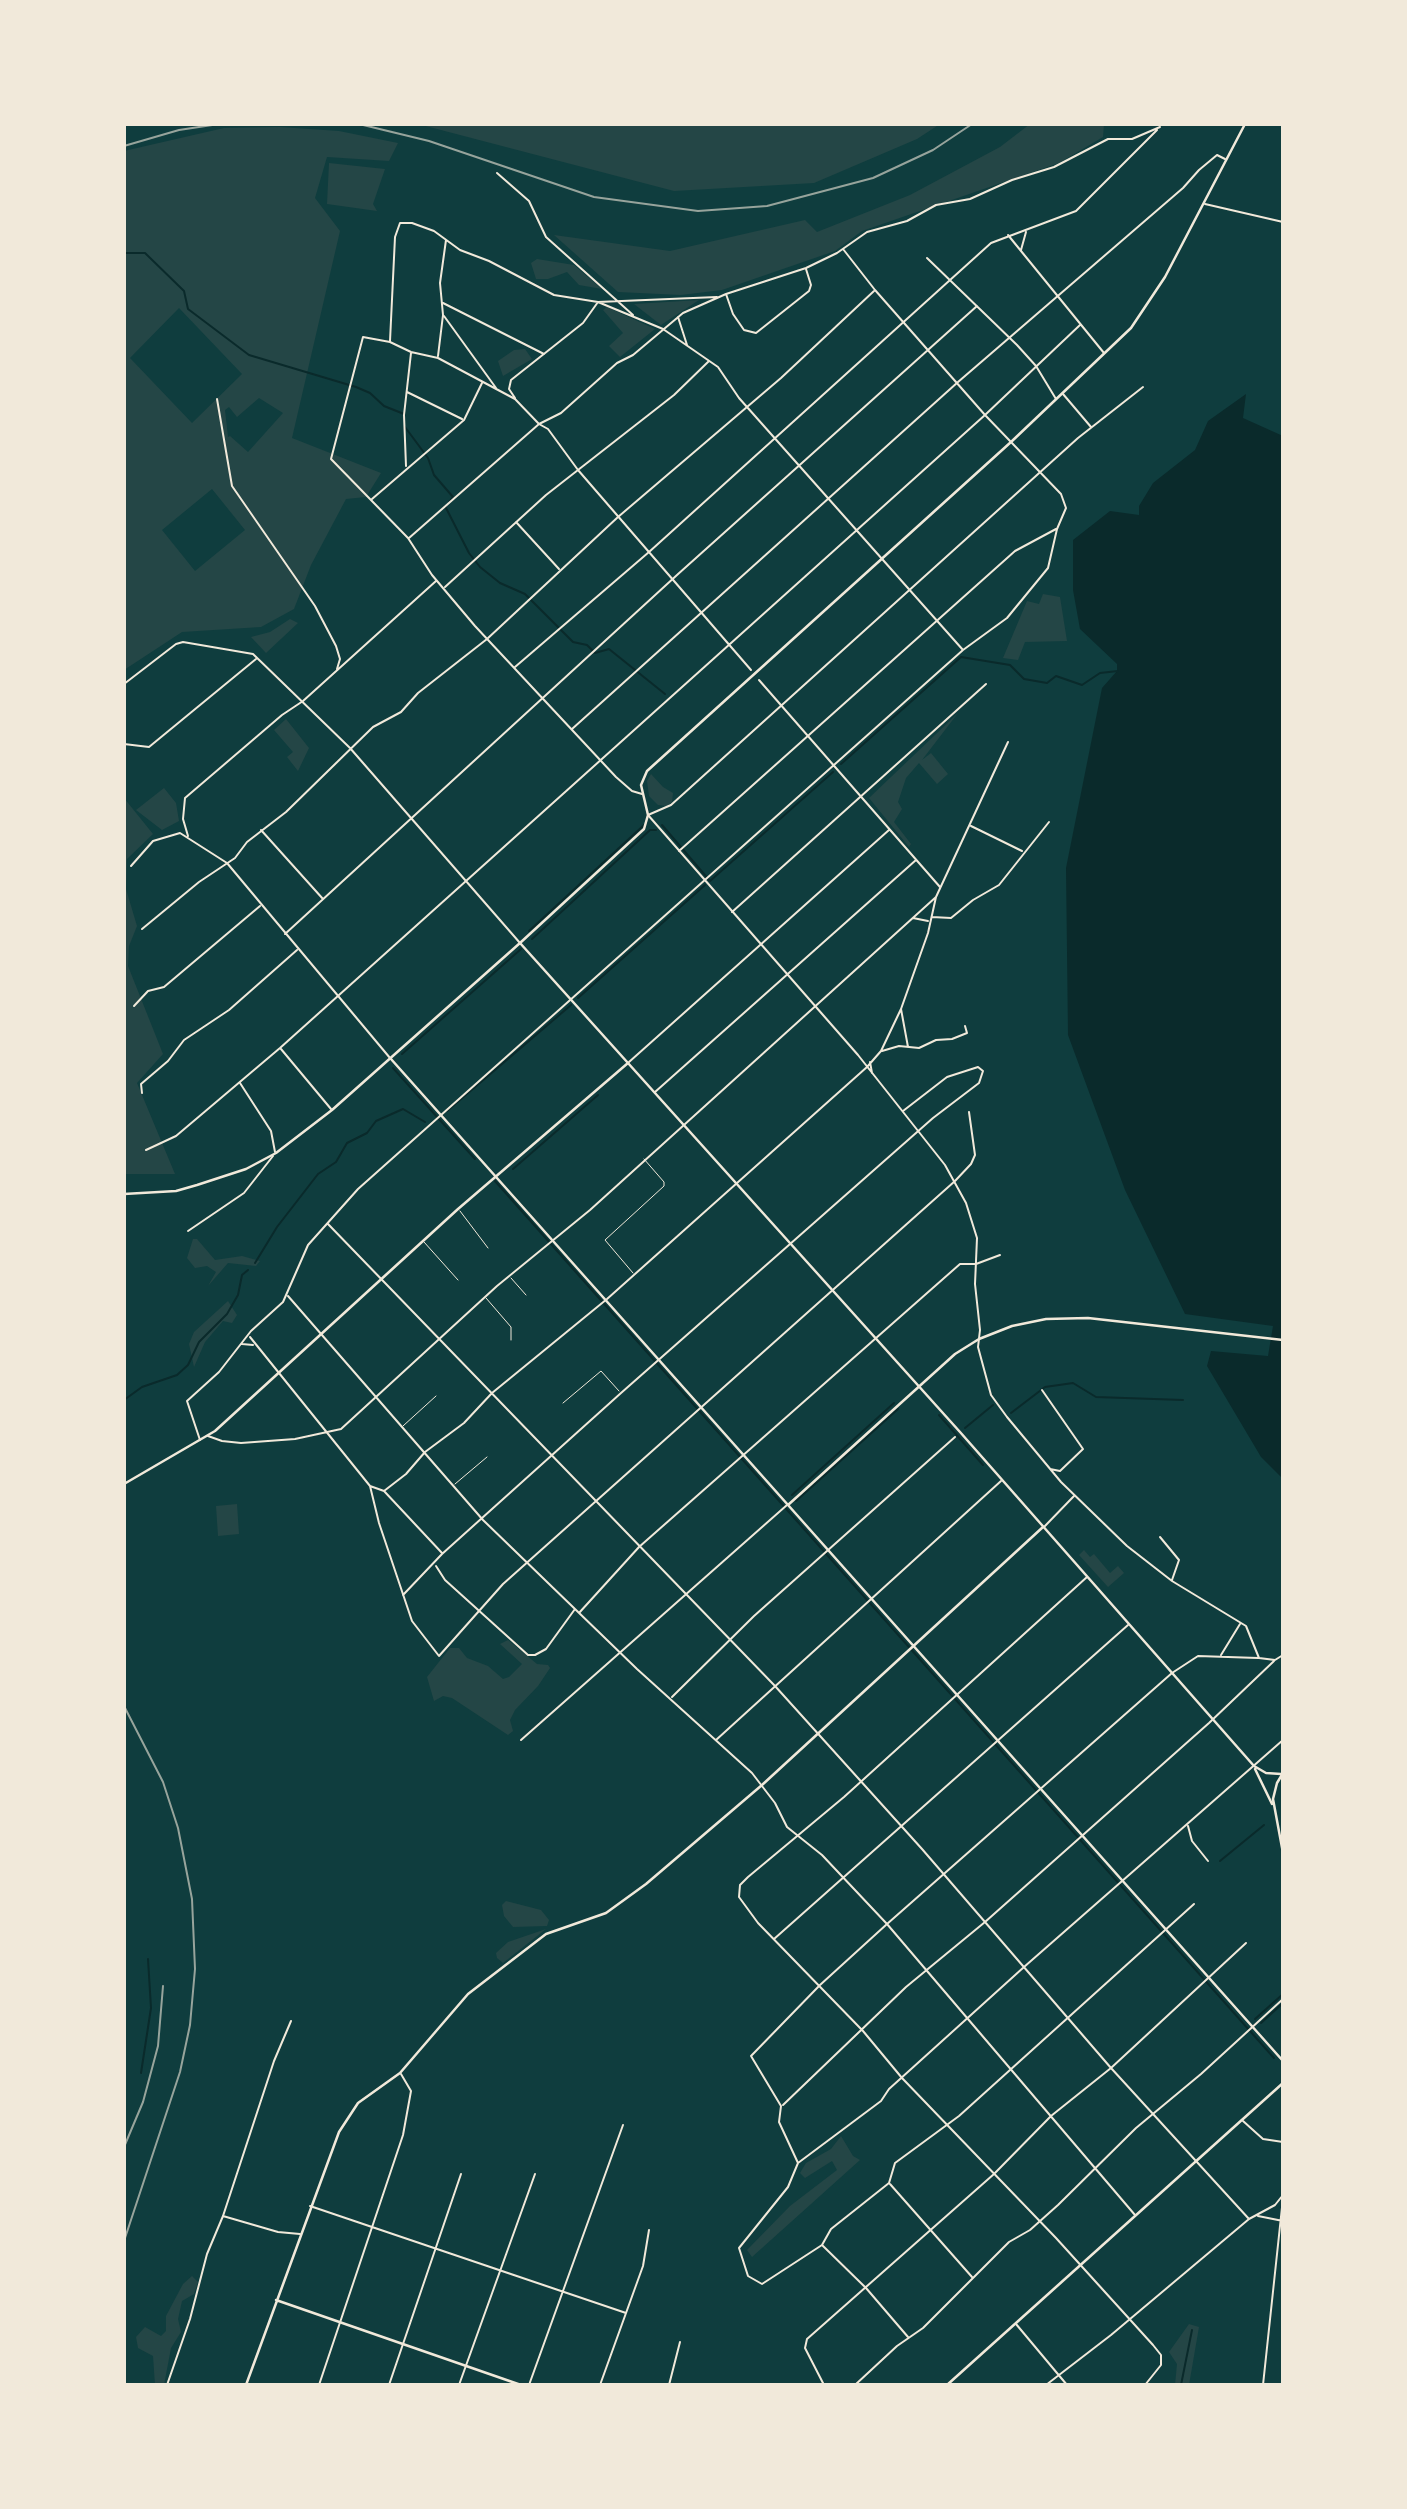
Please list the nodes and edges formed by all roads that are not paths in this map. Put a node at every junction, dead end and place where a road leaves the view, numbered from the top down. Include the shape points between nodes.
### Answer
1 (1245, 124) edge
2 (1162, 125) edge
3 (1226, 160) junction
4 (497, 173) dead end
5 (1205, 204) junction
6 (1283, 222) edge
7 (1026, 231) junction
8 (1008, 235) junction
9 (446, 239) junction
10 (843, 249) junction
11 (1021, 251) junction
12 (927, 258) dead end
13 (806, 268) junction
14 (950, 279) junction
15 (875, 290) junction
16 (726, 294) junction
17 (1056, 297) junction
18 (598, 302) junction
19 (618, 302) junction
20 (443, 303) junction
21 (977, 306) junction
22 (443, 315) junction
23 (634, 315) junction
24 (678, 316) junction
25 (903, 320) junction
26 (1080, 324) junction
27 (663, 329) junction
28 (1010, 338) junction
29 (390, 342) junction
30 (687, 345) junction
31 (930, 349) junction
32 (411, 352) junction
33 (1105, 354) junction
34 (545, 355) junction
35 (438, 358) junction
36 (710, 361) junction
37 (1036, 366) junction
38 (482, 382) junction
39 (958, 382) junction
40 (1143, 387) dead end
41 (496, 388) junction
42 (406, 392) junction
43 (1063, 394) junction
44 (217, 398) dead end
45 (515, 399) junction
46 (1057, 400) junction
47 (747, 405) junction
48 (985, 415) junction
49 (464, 420) junction
50 (538, 424) junction
51 (1092, 428) junction
52 (775, 437) junction
53 (1011, 442) junction
54 (802, 466) junction
55 (406, 467) junction
56 (578, 470) junction
57 (1040, 473) junction
58 (829, 498) junction
59 (372, 499) junction
60 (618, 517) junction
61 (516, 522) junction
62 (857, 529) junction
63 (1057, 529) junction
64 (408, 538) junction
65 (649, 552) junction
66 (884, 559) junction
67 (560, 570) junction
68 (437, 580) junction
69 (673, 580) junction
70 (444, 588) junction
71 (910, 590) junction
72 (701, 615) junction
73 (936, 621) junction
74 (486, 639) junction
75 (727, 644) junction
76 (963, 650) junction
77 (257, 658) junction
78 (515, 667) junction
79 (337, 670) junction
80 (751, 670) dead end
81 (759, 680) dead end
82 (124, 684) edge
83 (986, 684) dead end
84 (542, 698) junction
85 (303, 701) junction
86 (781, 705) junction
87 (571, 729) junction
88 (809, 737) junction
89 (1008, 742) dead end
90 (124, 744) edge
91 (350, 748) junction
92 (600, 759) junction
93 (834, 766) junction
94 (642, 794) junction
95 (859, 795) junction
96 (648, 815) junction
97 (413, 819) junction
98 (1049, 822) dead end
99 (969, 825) junction
100 (261, 830) junction
101 (889, 830) junction
102 (188, 836) junction
103 (679, 851) junction
104 (1023, 851) junction
105 (916, 860) junction
106 (227, 863) junction
107 (131, 866) dead end
108 (467, 880) junction
109 (705, 880) junction
110 (940, 888) junction
111 (936, 897) junction
112 (324, 900) junction
113 (261, 905) junction
114 (732, 912) junction
115 (931, 917) junction
116 (912, 918) junction
117 (930, 922) junction
118 (142, 929) dead end
119 (285, 934) junction
120 (520, 943) junction
121 (760, 944) junction
122 (298, 949) junction
123 (786, 975) junction
124 (337, 995) junction
125 (573, 1000) junction
126 (134, 1006) dead end
127 (814, 1007) junction
128 (901, 1009) junction
129 (965, 1026) dead end
130 (908, 1047) junction
131 (280, 1048) junction
132 (881, 1051) junction
133 (391, 1059) junction
134 (869, 1060) junction
135 (628, 1063) junction
136 (867, 1067) junction
137 (872, 1074) junction
138 (239, 1082) junction
139 (655, 1092) junction
140 (142, 1093) dead end
141 (331, 1110) junction
142 (902, 1111) junction
143 (968, 1112) dead end
144 (440, 1114) junction
145 (683, 1124) junction
146 (919, 1132) junction
147 (146, 1150) dead end
148 (276, 1153) junction
149 (644, 1159) junction
150 (496, 1176) junction
151 (955, 1181) junction
152 (737, 1182) junction
153 (124, 1194) edge
154 (458, 1209) junction
155 (326, 1223) junction
156 (322, 1228) junction
157 (333, 1230) junction
158 (188, 1231) dead end
159 (423, 1240) junction
160 (554, 1240) junction
161 (792, 1244) junction
162 (488, 1248) dead end
163 (1000, 1255) dead end
164 (976, 1264) junction
165 (635, 1274) junction
166 (510, 1276) junction
167 (381, 1278) junction
168 (458, 1280) dead end
169 (833, 1291) junction
170 (288, 1295) junction
171 (526, 1295) dead end
172 (486, 1298) junction
173 (607, 1299) junction
174 (321, 1333) junction
175 (250, 1336) junction
176 (440, 1339) junction
177 (875, 1339) junction
178 (979, 1339) junction
179 (511, 1340) dead end
180 (1283, 1340) edge
181 (242, 1345) junction
182 (254, 1345) junction
183 (660, 1359) junction
184 (279, 1373) junction
185 (919, 1387) junction
186 (1042, 1390) dead end
187 (492, 1393) junction
188 (621, 1393) junction
189 (436, 1396) dead end
190 (378, 1397) junction
191 (563, 1403) dead end
192 (701, 1407) junction
193 (403, 1426) junction
194 (329, 1434) junction
195 (207, 1436) junction
196 (955, 1437) dead end
197 (200, 1440) junction
198 (425, 1452) junction
199 (551, 1455) junction
200 (745, 1455) junction
201 (487, 1457) dead end
202 (1049, 1468) junction
203 (1060, 1471) junction
204 (1002, 1480) junction
205 (1061, 1482) junction
206 (124, 1484) edge
207 (455, 1484) junction
208 (370, 1486) junction
209 (384, 1491) junction
210 (1075, 1495) junction
211 (594, 1500) junction
212 (788, 1505) junction
213 (483, 1520) junction
214 (1043, 1527) junction
215 (1160, 1537) dead end
216 (639, 1547) junction
217 (830, 1551) junction
218 (442, 1554) junction
219 (528, 1563) junction
220 (435, 1565) junction
221 (1087, 1577) junction
222 (1172, 1581) junction
223 (686, 1595) junction
224 (403, 1596) junction
225 (871, 1599) junction
226 (575, 1609) junction
227 (480, 1610) junction
228 (579, 1613) junction
229 (1241, 1623) junction
230 (1129, 1625) junction
231 (731, 1641) junction
232 (914, 1646) junction
233 (621, 1654) junction
234 (1283, 1655) edge
235 (1220, 1656) junction
236 (1259, 1658) junction
237 (1275, 1660) junction
238 (1172, 1673) junction
239 (775, 1686) junction
240 (956, 1693) junction
241 (671, 1698) junction
242 (1213, 1719) junction
243 (818, 1733) junction
244 (521, 1740) dead end
245 (716, 1740) junction
246 (1283, 1740) edge
247 (999, 1741) junction
248 (1254, 1766) junction
249 (1282, 1774) edge
250 (862, 1781) junction
251 (762, 1785) junction
252 (1040, 1787) junction
253 (1274, 1808) junction
254 (1188, 1826) junction
255 (901, 1828) junction
256 (796, 1835) junction
257 (1083, 1836) junction
258 (1283, 1853) edge
259 (1208, 1861) dead end
260 (943, 1873) junction
261 (844, 1878) junction
262 (1124, 1882) junction
263 (1194, 1904) dead end
264 (985, 1922) junction
265 (887, 1924) junction
266 (1166, 1930) junction
267 (774, 1940) junction
268 (1246, 1943) dead end
269 (1024, 1967) junction
270 (928, 1971) junction
271 (1209, 1978) junction
272 (820, 1985) junction
273 (1283, 1999) edge
274 (1067, 2018) junction
275 (969, 2020) junction
276 (292, 2021) dead end
277 (1252, 2027) junction
278 (863, 2031) junction
279 (1283, 2061) edge
280 (1010, 2068) junction
281 (1111, 2068) junction
282 (400, 2073) junction
283 (902, 2078) junction
284 (1283, 2084) edge
285 (1280, 2090) edge
286 (781, 2106) junction
287 (1153, 2113) junction
288 (1051, 2116) junction
289 (1243, 2121) junction
290 (947, 2123) junction
291 (623, 2125) dead end
292 (1283, 2142) edge
293 (1196, 2161) junction
294 (798, 2164) junction
295 (1095, 2169) junction
296 (461, 2174) dead end
297 (994, 2174) junction
298 (535, 2175) dead end
299 (889, 2183) junction
300 (1283, 2196) edge
301 (310, 2206) junction
302 (1257, 2215) junction
303 (223, 2216) junction
304 (1136, 2216) junction
305 (1249, 2219) junction
306 (1038, 2221) junction
307 (1282, 2221) edge
308 (372, 2228) junction
309 (649, 2230) dead end
310 (929, 2231) junction
311 (300, 2234) junction
312 (822, 2245) junction
313 (435, 2249) junction
314 (1080, 2265) junction
315 (499, 2270) junction
316 (973, 2277) junction
317 (866, 2288) junction
318 (562, 2293) junction
319 (276, 2300) junction
320 (626, 2313) junction
321 (1128, 2318) junction
322 (342, 2322) junction
323 (1016, 2323) junction
324 (909, 2338) junction
325 (680, 2342) dead end
326 (403, 2343) junction
327 (466, 2366) junction
328 (1058, 2374) junction
329 (949, 2384) edge
330 (167, 2385) edge
331 (246, 2385) edge
332 (319, 2385) edge
333 (389, 2385) edge
334 (459, 2385) edge
335 (521, 2385) edge
336 (529, 2385) edge
337 (600, 2385) edge
338 (669, 2385) edge
339 (824, 2385) edge
340 (855, 2385) edge
341 (1046, 2385) edge
342 (1067, 2385) edge
343 (1145, 2385) edge
344 (1263, 2385) edge

1 - 3 street
2 - 7 street via 1083,206
2 - 10 street via 1132,139 1108,139 1054,167 964,201 936,205 907,221 867,232
3 - 5 street
3 - 17 street via 1217,155
4 - 19 street via 529,201 546,237
5 - 6 street
5 - 33 street via 1152,300
7 - 8 street
7 - 11 street
8 - 11 street
8 - 14 street via 991,243
9 - 18 street via 554,295
9 - 20 street via 440,284
9 - 29 street via 420,225 400,223 395,237
10 - 13 street
10 - 15 street
11 - 17 street
12 - 14 street
13 - 16 street
13 - 16 street via 809,291 756,333 744,330
14 - 21 street
14 - 25 street
15 - 25 street
15 - 47 street
16 - 19 street via 708,299
16 - 24 street
17 - 26 street
17 - 28 street
18 - 19 street
18 - 23 street
18 - 34 street via 583,323
19 - 23 street
20 - 22 street
20 - 34 street
21 - 28 street
21 - 31 street
22 - 35 street
22 - 41 street
23 - 27 street
24 - 27 street
24 - 30 street
25 - 31 street
25 - 52 street
26 - 33 street
26 - 37 street
27 - 30 street
27 - 50 street via 561,413
28 - 37 street
28 - 39 street
29 - 32 street
29 - 59 street via 363,337 331,459
30 - 36 street
31 - 39 street
31 - 54 street
32 - 35 street
32 - 42 street
33 - 43 street
34 - 45 street via 510,380
35 - 38 street
36 - 47 street
36 - 56 street
37 - 46 street
37 - 48 street
38 - 41 street
38 - 49 street
39 - 48 street
39 - 58 street
40 - 51 street
41 - 45 street
42 - 49 street
42 - 55 street
43 - 46 street
43 - 51 street
44 - 79 street via 232,486 315,606 336,646
45 - 50 street
46 - 53 street
47 - 52 street
47 - 60 street
48 - 53 street
48 - 62 street
49 - 55 street
50 - 56 street via 548,429
50 - 64 street
51 - 57 street
52 - 54 street
52 - 65 street
53 - 57 street
53 - 66 street
54 - 58 street
54 - 69 street
55 - 59 street
56 - 60 street
56 - 61 street
57 - 63 street via 1061,494 1066,508
57 - 71 street
58 - 62 street
58 - 72 street
59 - 64 street
60 - 65 street
60 - 67 street
61 - 67 street
61 - 70 street
62 - 66 street
62 - 75 street
63 - 73 street via 1014,551
63 - 76 street via 1051,562 1038,583 1007,618
64 - 68 street
65 - 69 street
65 - 78 street
66 - 71 street
66 - 94 street via 646,771
67 - 74 street
68 - 70 street
68 - 79 street
69 - 72 street
69 - 84 street
70 - 74 street
71 - 73 street
71 - 86 street
72 - 75 street
72 - 87 street
73 - 76 street
73 - 88 street
74 - 78 street
74 - 91 street via 401,712 373,727
75 - 80 street
75 - 92 street
76 - 93 street
77 - 82 street via 183,642
77 - 85 street
77 - 90 street via 158,741 140,748
78 - 84 street
79 - 85 street
81 - 86 street
83 - 95 street
84 - 87 street
84 - 97 street
85 - 91 street
85 - 102 street via 185,798 182,809
86 - 88 street
86 - 96 street via 671,806
87 - 92 street
88 - 93 street
88 - 103 street
89 - 99 street
91 - 97 street
91 - 100 street via 286,812
92 - 94 street via 632,791
92 - 108 street
93 - 95 street
93 - 109 street
94 - 96 street
95 - 101 street
95 - 114 street
96 - 103 street
96 - 120 street via 642,832
97 - 108 street
97 - 112 street
98 - 104 street via 1030,850
99 - 104 street
99 - 110 street
100 - 106 street
100 - 112 street
101 - 105 street
101 - 121 street
102 - 106 street
102 - 107 street via 162,836
103 - 109 street
104 - 115 street via 993,889 951,918
105 - 110 street
105 - 123 street
106 - 113 street
106 - 118 street
108 - 120 street
108 - 124 street
109 - 114 street
109 - 125 street
110 - 111 street
111 - 115 street
111 - 116 street
112 - 119 street
113 - 119 street
113 - 126 street via 164,988 148,991
114 - 121 street
115 - 117 street
116 - 117 street
116 - 127 street
117 - 128 street
119 - 122 street
120 - 125 street
120 - 133 street
121 - 123 street
121 - 135 street
122 - 124 street
122 - 140 street via 229,1010 184,1040 141,1084
123 - 127 street
123 - 139 street
124 - 131 street
124 - 133 street
125 - 135 street
125 - 144 street
127 - 136 street
127 - 145 street
128 - 130 street
128 - 132 street
129 - 130 street via 967,1033 956,1038
130 - 132 street
131 - 138 street
131 - 141 street
132 - 134 street
133 - 141 street
133 - 144 street
134 - 136 street
134 - 137 street
135 - 139 street
135 - 150 street
136 - 137 street
136 - 152 street
137 - 142 street
138 - 147 street via 176,1136
138 - 148 street via 271,1130
139 - 145 street
141 - 148 street
142 - 146 street
142 - 146 street via 947,1077 978,1067 983,1071 979,1083
143 - 151 street via 975,1155
144 - 150 street
144 - 155 street
145 - 149 street
145 - 152 street
146 - 151 street
146 - 161 street
148 - 153 street via 204,1184
148 - 158 street via 244,1193
149 - 160 street
149 - 165 lane via 665,1184 605,1240
150 - 154 street
150 - 160 street
151 - 164 street via 977,1238
151 - 169 street
152 - 161 street
152 - 165 street
154 - 159 street
154 - 162 lane
155 - 156 street
155 - 157 street
156 - 157 street
156 - 170 street via 308,1245
157 - 167 street
159 - 167 street
159 - 168 lane
160 - 166 street
160 - 173 street
161 - 169 street
161 - 183 street
163 - 164 street
164 - 177 street via 960,1264
164 - 178 street
165 - 173 street
166 - 171 lane
166 - 172 street
167 - 174 street
167 - 176 street
169 - 177 street
169 - 192 street
170 - 174 street
170 - 175 street
172 - 176 street
172 - 179 lane via 511,1327
173 - 183 street
173 - 187 street
174 - 184 street
174 - 190 street
175 - 181 street
175 - 182 street
176 - 187 street
176 - 190 street
177 - 185 street
177 - 200 street
178 - 180 street via 1012,1326 1061,1318
178 - 185 street
178 - 202 street via 991,1395
181 - 182 street
181 - 197 street via 187,1401
182 - 184 street
183 - 188 street
183 - 192 street
184 - 194 street
184 - 195 street
185 - 204 street
185 - 212 street
186 - 203 street via 1083,1449
187 - 198 street via 456,1430
187 - 199 street
188 - 191 lane via 601,1371
188 - 199 street
189 - 193 lane
190 - 193 street
190 - 194 street
192 - 200 street
192 - 211 street
193 - 198 street
194 - 195 street via 241,1443
194 - 208 street
195 - 197 street
196 - 217 street
197 - 206 street
198 - 207 street
198 - 209 street
199 - 211 street
199 - 213 street
200 - 212 street
200 - 216 street
201 - 207 lane
202 - 203 street
202 - 205 street
203 - 205 street
204 - 214 street
204 - 225 street
205 - 210 street
207 - 213 street
208 - 209 street
208 - 224 street
209 - 218 street
210 - 214 street
210 - 222 street via 1127,1546
211 - 216 street
211 - 219 street
212 - 217 street
212 - 223 street
213 - 218 street
213 - 219 street
214 - 221 street
214 - 232 street
215 - 222 street via 1179,1560
216 - 223 street
216 - 228 street
217 - 225 street
217 - 231 street
218 - 220 street
219 - 226 street
219 - 227 street
220 - 224 street
220 - 227 street via 445,1580
221 - 230 street
221 - 240 street
222 - 229 street
223 - 231 street
223 - 233 street
224 - 227 street via 412,1621 439,1656
225 - 232 street
225 - 239 street
226 - 227 street via 546,1649 535,1656
226 - 228 street
228 - 233 street
229 - 235 street
229 - 236 street via 1255,1642
230 - 238 street
230 - 247 street
231 - 239 street
231 - 241 street
232 - 240 street
232 - 243 street
233 - 241 street
233 - 244 street
234 - 237 street
235 - 236 street
235 - 238 street via 1198,1656
236 - 237 street
237 - 242 street
238 - 242 street
238 - 252 street
239 - 243 street
239 - 245 street
240 - 247 street
240 - 250 street
241 - 245 street
242 - 248 street
242 - 257 street
243 - 250 street
243 - 251 street
245 - 251 street
246 - 248 street
247 - 252 street
247 - 255 street
248 - 249 street
248 - 253 street
248 - 254 street
249 - 253 street via 1274,1790
250 - 255 street
250 - 256 street
251 - 256 street
251 - 282 street via 625,1901 600,1915 551,1931 468,1994
252 - 257 street
252 - 260 street
253 - 258 street
254 - 259 street via 1192,1841
254 - 262 street
255 - 260 street
255 - 261 street
256 - 261 street
256 - 267 street via 740,1885 741,1902
257 - 262 street
257 - 264 street
260 - 264 street
260 - 265 street
261 - 265 street
261 - 267 street
262 - 266 street
262 - 269 street
263 - 266 street
264 - 269 street
264 - 270 street
265 - 270 street
265 - 272 street
266 - 271 street
266 - 274 street
267 - 272 street
268 - 271 street
269 - 274 street
269 - 275 street
270 - 275 street
270 - 278 street
271 - 277 street
271 - 281 street
272 - 278 street
272 - 286 street via 751,2056
273 - 277 street
274 - 280 street
274 - 281 street
275 - 280 street
275 - 283 street
276 - 303 street
277 - 279 street
277 - 287 street
278 - 283 street
278 - 286 street
280 - 288 street
280 - 290 street
281 - 287 street
281 - 288 street
282 - 301 street via 349,2113
282 - 308 street via 411,2091 408,2114
283 - 290 street
283 - 294 street via 881,2101
284 - 285 street
285 - 289 street
286 - 294 street via 779,2122
287 - 293 street
287 - 295 street
288 - 295 street
288 - 297 street
289 - 292 street via 1263,2138
289 - 293 street
290 - 297 street
290 - 299 street via 895,2163
291 - 318 street
293 - 304 street
293 - 305 street
294 - 312 street via 789,2187 739,2248 744,2270 762,2284
295 - 304 street
295 - 306 street
296 - 313 street
297 - 306 street
297 - 310 street
298 - 315 street
299 - 310 street
299 - 312 street via 831,2229
300 - 302 street
300 - 307 street
301 - 308 street
301 - 311 street
302 - 305 street
302 - 307 street
303 - 311 street
303 - 330 street
304 - 314 street
305 - 321 street
306 - 314 street
306 - 316 street
307 - 344 street
308 - 313 street
308 - 322 street
309 - 320 street
310 - 316 street
310 - 317 street
311 - 319 street
312 - 317 street
313 - 315 street
313 - 326 street
314 - 321 street
314 - 323 street
315 - 318 street
315 - 327 street
316 - 324 street
317 - 324 street
317 - 339 street via 807,2339 805,2348
318 - 320 street
318 - 336 street
319 - 322 street
319 - 331 street
320 - 337 street
321 - 328 street
321 - 343 street via 1162,2358 1159,2371
322 - 326 street
322 - 332 street
323 - 328 street
323 - 329 street
324 - 340 street
325 - 338 street
326 - 327 street
326 - 333 street
327 - 334 street
327 - 335 street
328 - 341 street
328 - 342 street

